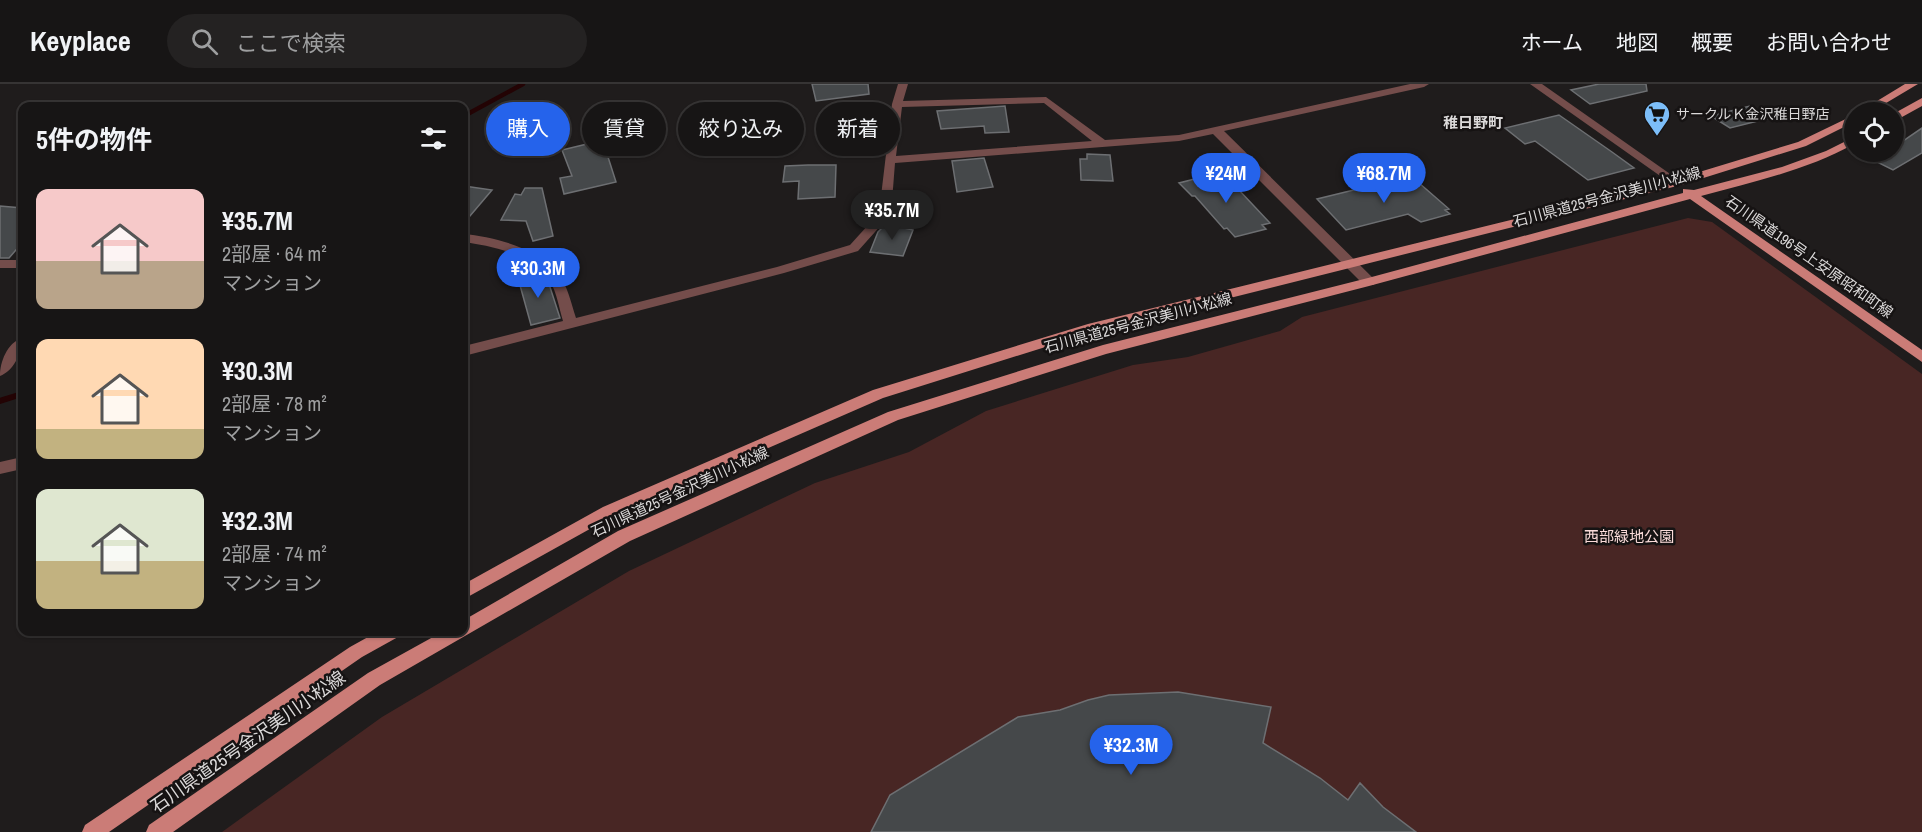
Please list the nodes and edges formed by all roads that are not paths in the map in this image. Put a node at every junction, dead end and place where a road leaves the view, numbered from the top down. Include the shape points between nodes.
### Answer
1 (903, 84) edge
2 (1424, 84) edge
3 (1535, 84) edge
4 (1913, 84) edge
5 (1922, 101) edge
6 (898, 102) edge
7 (1882, 102) edge
8 (900, 104) edge
9 (1904, 112) edge
10 (1844, 123) edge
11 (1216, 130) junction
12 (1103, 144) junction
13 (1844, 145) edge
14 (890, 156) edge
15 (890, 160) junction
16 (1677, 183) junction
17 (1692, 195) junction
18 (468, 239) edge
19 (1352, 263) junction
20 (0, 264) edge
21 (18, 264) edge
22 (1369, 282) junction
23 (571, 324) junction
24 (18, 349) edge
25 (468, 350) edge
26 (1922, 357) edge
27 (0, 371) edge
28 (18, 464) edge
29 (0, 468) edge
30 (468, 590) edge
31 (468, 626) edge
32 (385, 636) edge
33 (450, 636) edge
34 (92, 832) edge
35 (156, 832) edge

1 - 6 street
2 - 11 street
3 - 16 street
4 - 7 main road
5 - 9 main road
8 - 12 street via 1046,100
10 - 16 main road, 石川県道25号金沢美川小松線 via 1802,144
11 - 12 street via 1179,138
11 - 19 street
12 - 15 street
13 - 17 main road, 石川県道25号金沢美川小松線 via 1786,169
14 - 15 street
15 - 23 street via 885,214 854,248
16 - 17 main road, 石川県道196号上安原昭和町線
16 - 19 main road, 石川県道25号金沢美川小松線
17 - 22 main road, 石川県道25号金沢美川小松線
17 - 26 main road, 石川県道196号上安原昭和町線
18 - 23 street via 522,254 550,272
19 - 22 street
19 - 30 main road, 石川県道25号金沢美川小松線 via 1088,329 878,393 609,511
20 - 21 street
22 - 31 main road, 石川県道25号金沢美川小松線 via 1103,350 893,416 624,536
23 - 25 street
24 - 27 street
28 - 29 street
32 - 34 main road, 石川県道25号金沢美川小松線
33 - 35 main road, 石川県道25号金沢美川小松線 via 374,679

